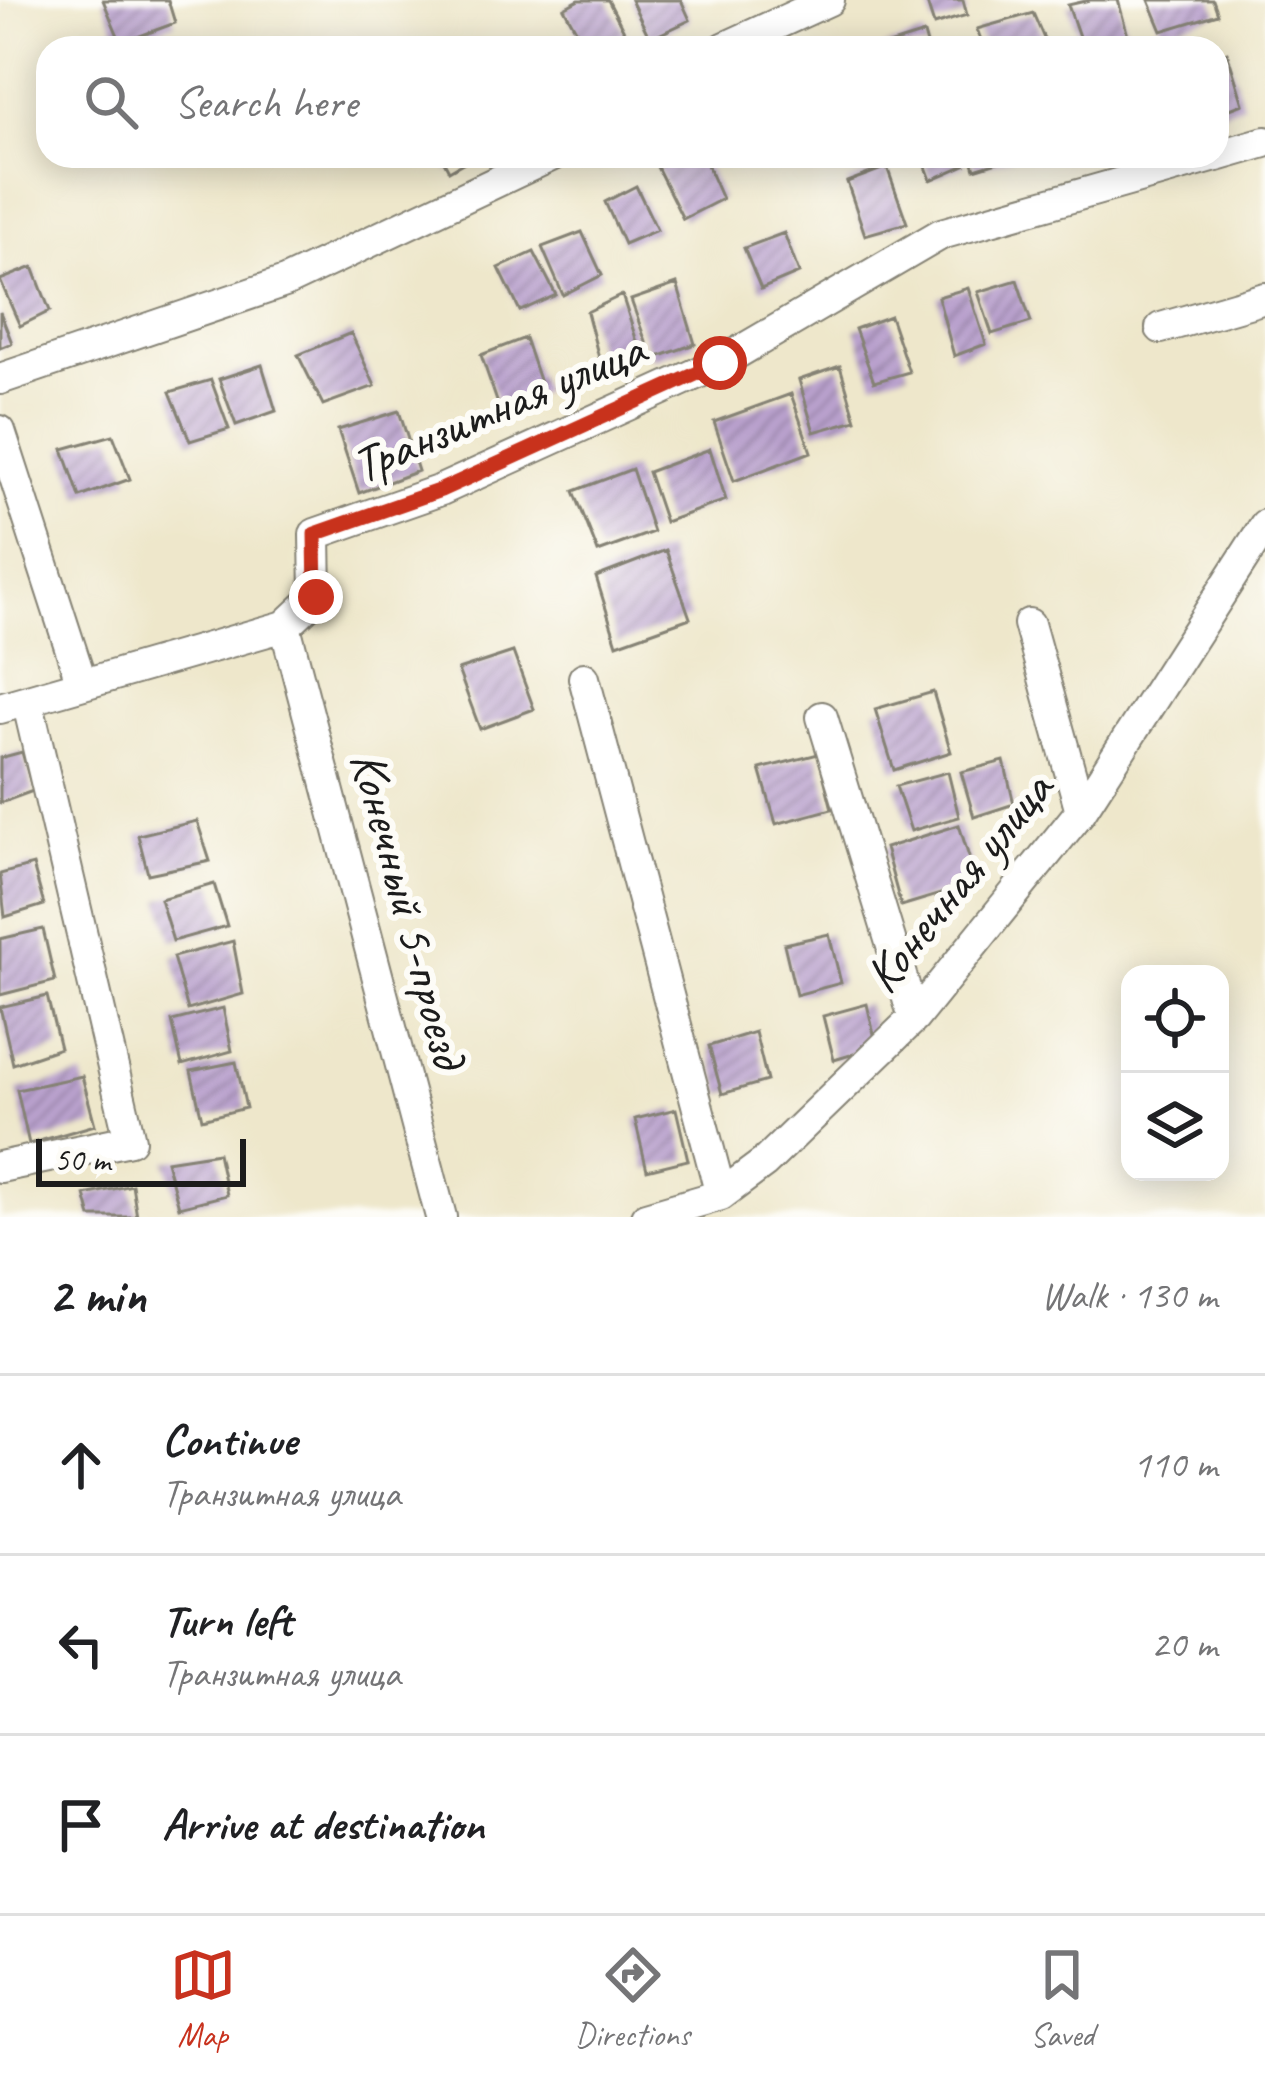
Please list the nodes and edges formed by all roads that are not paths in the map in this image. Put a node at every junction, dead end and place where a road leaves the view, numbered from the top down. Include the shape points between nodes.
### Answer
1 (829, 0) edge
2 (750, 36) edge
3 (1265, 142) edge
4 (1229, 152) edge
5 (526, 168) edge
6 (1175, 168) edge
7 (1265, 298) edge
8 (1161, 328) dead end
9 (0, 379) edge
10 (0, 431) edge
11 (1265, 525) edge
12 (1029, 624) dead end
13 (285, 626) junction
14 (584, 678) dead end
15 (82, 684) junction
16 (14, 704) edge
17 (822, 717) dead end
18 (1081, 811) junction
19 (914, 1018) junction
20 (0, 1167) edge
21 (721, 1195) junction
22 (440, 1217) edge
23 (646, 1217) edge

1 - 2 street
3 - 4 street, Транзитная улица
5 - 9 street via 285,282
6 - 13 street, Транзитная улица via 941,234 720,363 441,490 315,534 316,597
7 - 8 street
10 - 15 street
11 - 18 street, Конечная улица
12 - 18 street
13 - 15 street
13 - 22 street, Конечный 5-проезд
14 - 21 street
15 - 16 street
16 - 20 street via 130,1140
17 - 19 street
18 - 19 street, Конечная улица
19 - 21 street, Конечная улица
21 - 23 street, Конечная улица

